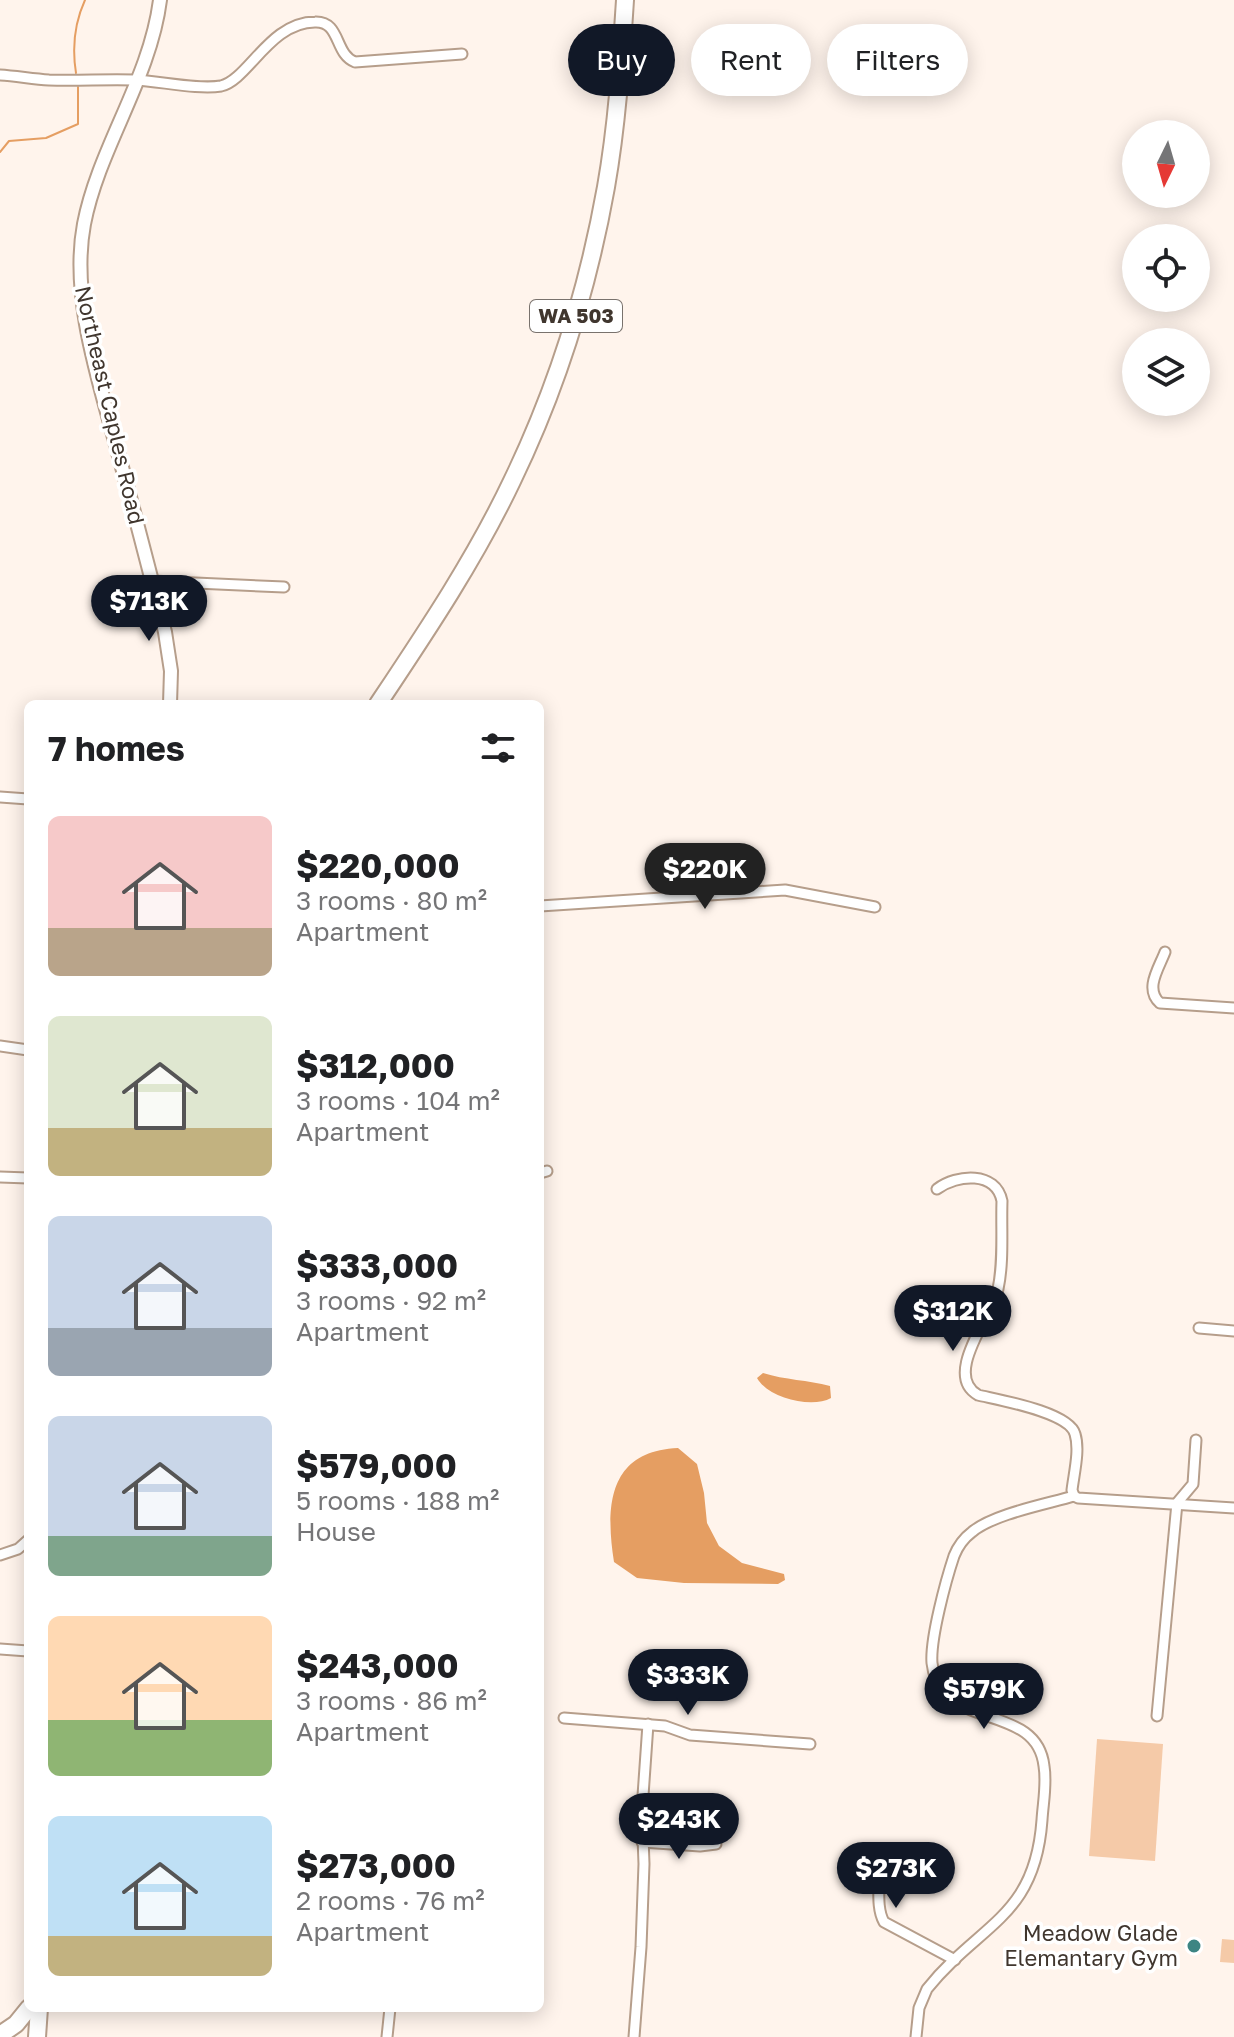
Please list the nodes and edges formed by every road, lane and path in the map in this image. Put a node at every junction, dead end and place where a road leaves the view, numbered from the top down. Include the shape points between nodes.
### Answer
1 (160, 0) edge
2 (625, 0) edge
3 (462, 54) dead end
4 (0, 75) edge
5 (136, 80) junction
6 (152, 581) junction
7 (284, 587) dead end
8 (170, 700) edge
9 (381, 700) edge
10 (0, 797) edge
11 (24, 799) edge
12 (544, 906) edge
13 (875, 907) dead end
14 (1165, 952) dead end
15 (1234, 1008) edge
16 (0, 1046) edge
17 (24, 1049) edge
18 (0, 1177) edge
19 (24, 1178) edge
20 (937, 1189) dead end
21 (1199, 1328) dead end
22 (1234, 1331) edge
23 (1196, 1440) dead end
24 (1074, 1496) junction
25 (1177, 1503) junction
26 (1234, 1508) edge
27 (24, 1544) edge
28 (0, 1555) edge
29 (0, 1649) edge
30 (24, 1651) edge
31 (1157, 1716) dead end
32 (564, 1718) dead end
33 (648, 1724) junction
34 (810, 1744) dead end
35 (642, 1842) junction
36 (716, 1844) dead end
37 (878, 1864) dead end
38 (955, 1960) junction
39 (26, 2012) edge
40 (39, 2012) edge
41 (390, 2012) edge
42 (0, 2035) edge
43 (37, 2037) edge
44 (387, 2037) edge
45 (634, 2037) edge
46 (916, 2037) edge

1 - 5 main road, Northeast Caples Road
2 - 9 highway, WA 503 via 606,186 573,326 513,480
3 - 5 street via 355,62 342,53 329,25 314,22 280,35 222,86
4 - 5 street
5 - 6 main road, Northeast Caples Road via 90,198 80,277 101,388
6 - 7 street
6 - 8 main road, Northeast Caples Road via 169,653
10 - 11 street
12 - 13 street via 785,890
14 - 15 street via 1152,985 1155,999
16 - 17 street
18 - 19 street
20 - 24 street via 957,1179 982,1179 999,1191 999,1286 965,1379 978,1395 1054,1415 1070,1425 1076,1437
21 - 22 street
23 - 25 street via 1193,1484
24 - 25 street
24 - 38 street via 986,1523 966,1537 954,1556 933,1651 937,1681 963,1707 1009,1723 1032,1739 1045,1774 1040,1844 1031,1877 1009,1909
25 - 26 street
25 - 31 street
27 - 28 street
29 - 30 street
32 - 33 street
33 - 34 street via 690,1735
33 - 35 street
35 - 36 street
35 - 45 street
37 - 38 street via 884,1922
38 - 46 street via 921,1998
39 - 42 highway
40 - 43 highway
41 - 44 street

